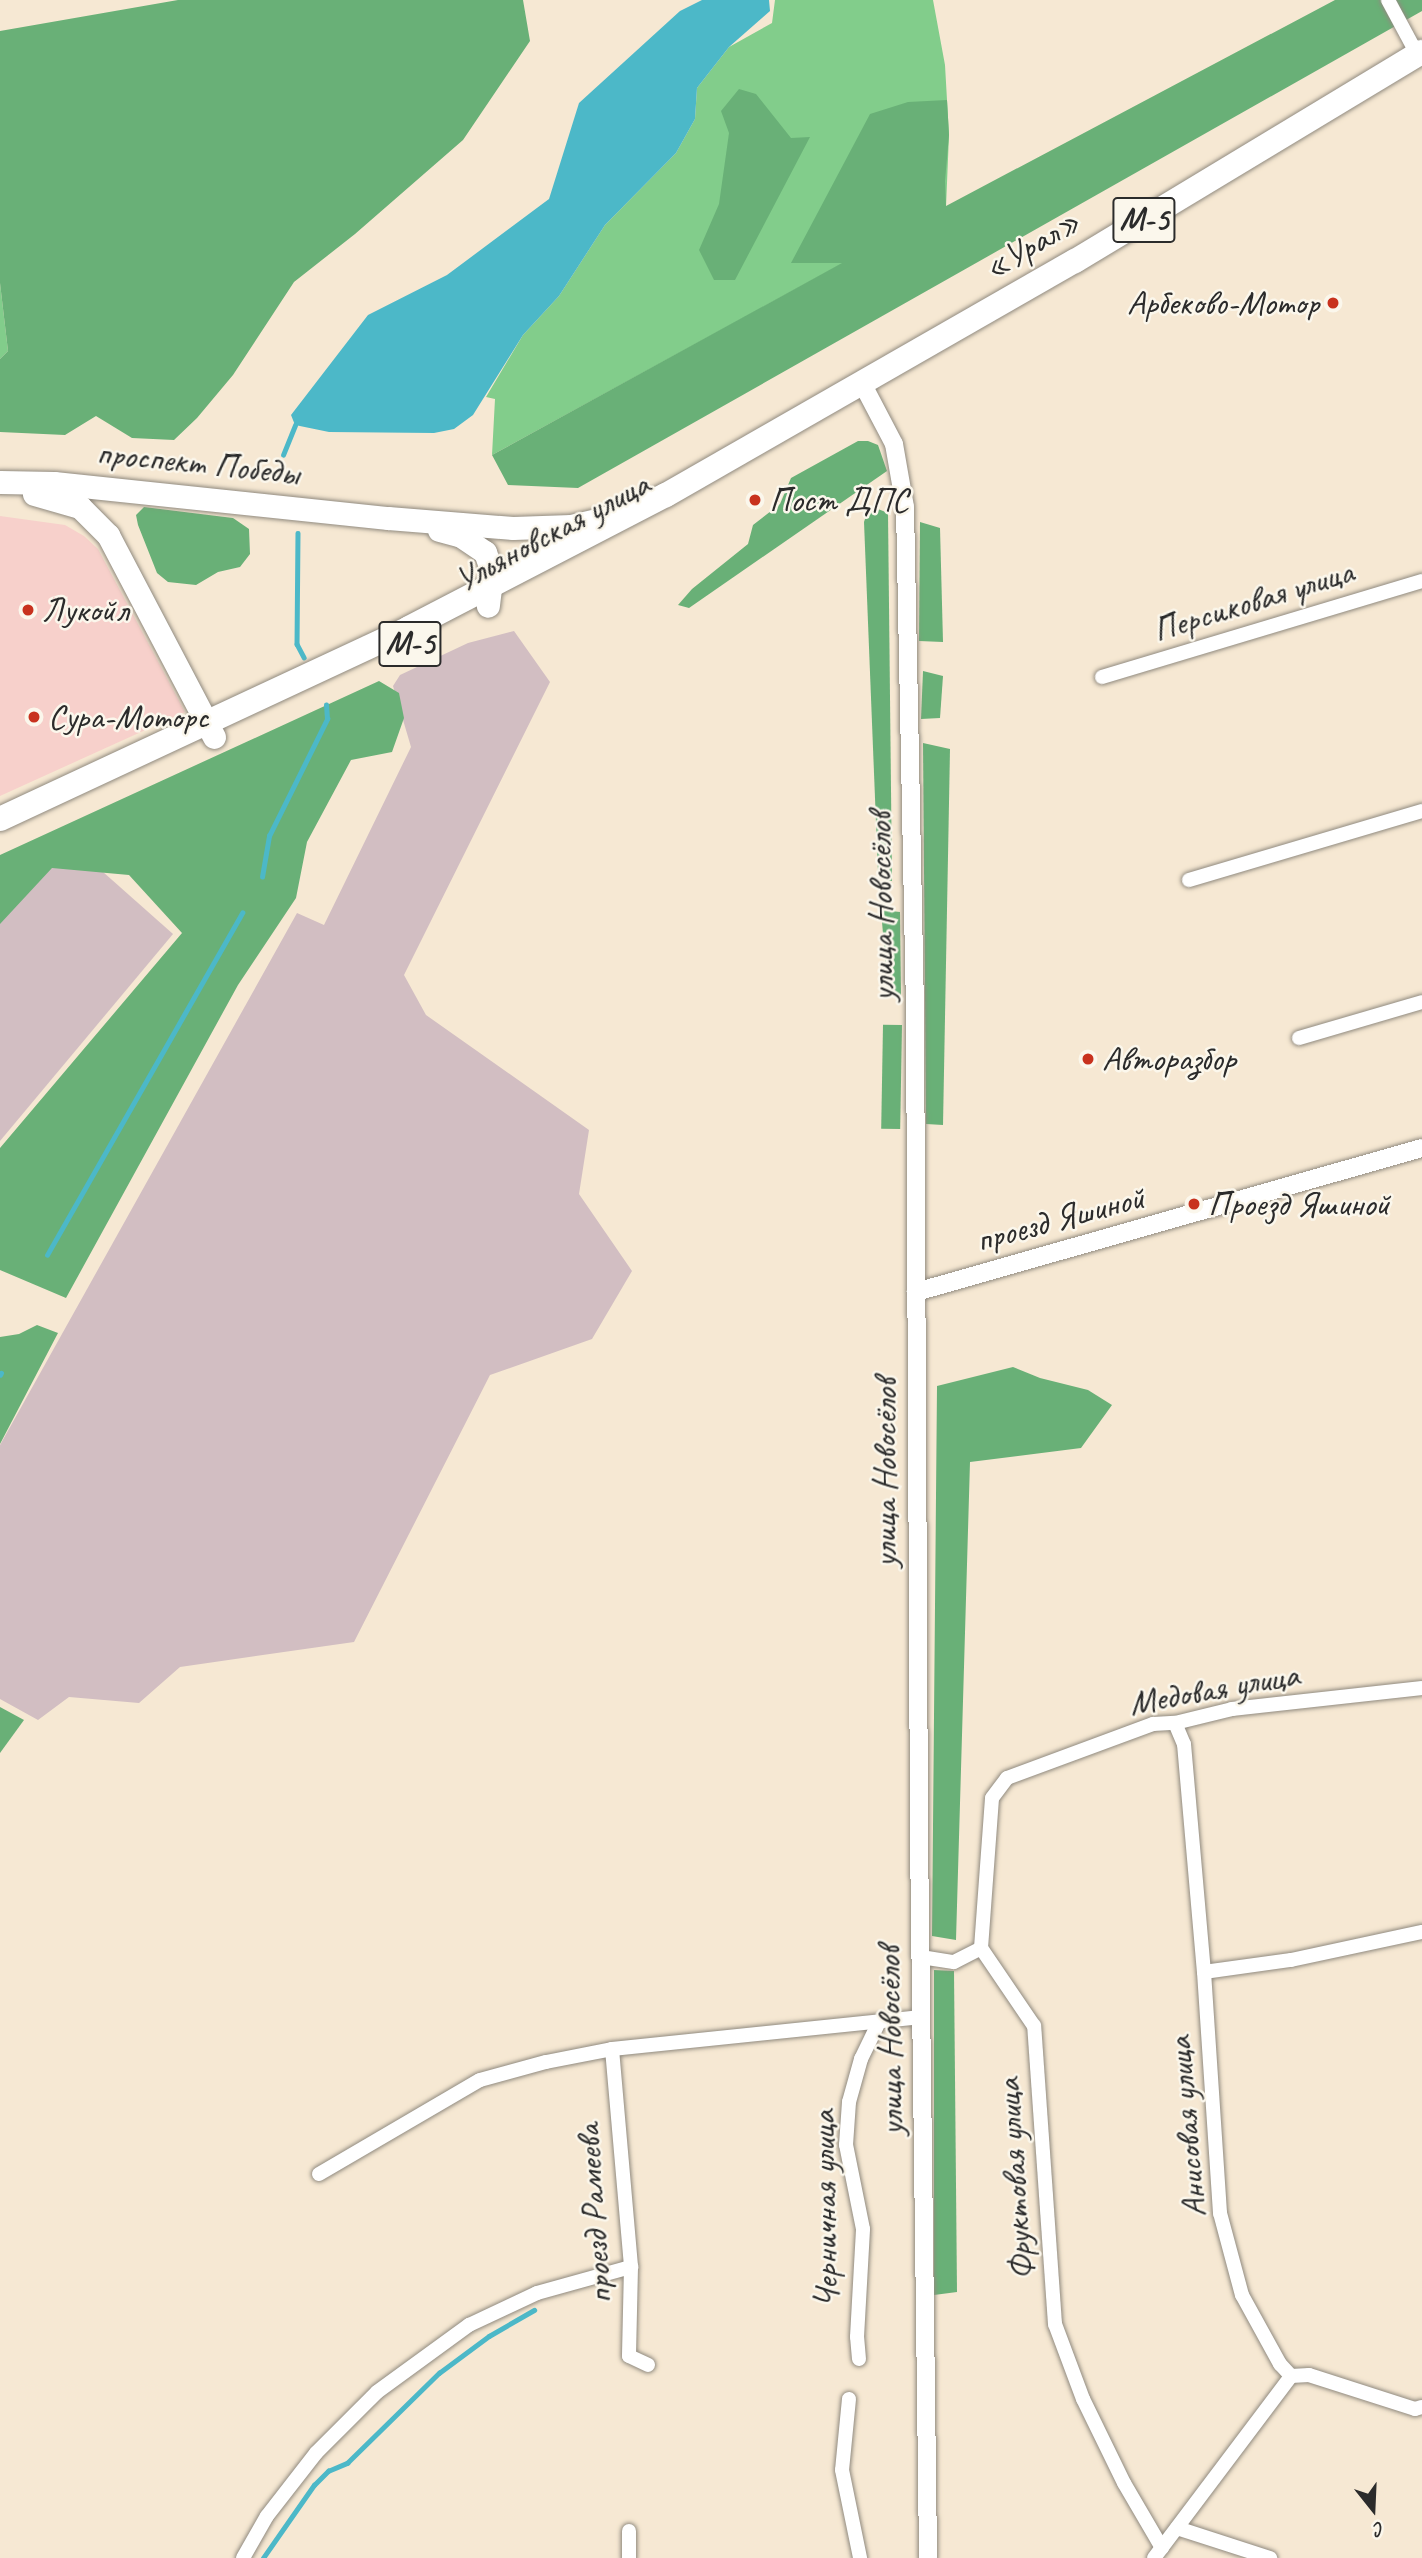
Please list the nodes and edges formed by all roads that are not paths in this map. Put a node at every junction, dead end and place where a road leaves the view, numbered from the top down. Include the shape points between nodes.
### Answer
1 (1388, 0) edge
2 (1421, 58) edge
3 (866, 390) junction
4 (823, 414) junction
5 (0, 482) edge
6 (0, 489) edge
7 (132, 490) junction
8 (644, 507) junction
9 (388, 518) junction
10 (117, 551) junction
11 (1422, 581) edge
12 (489, 597) junction
13 (1102, 677) dead end
14 (191, 693) junction
15 (211, 730) junction
16 (137, 756) junction
17 (1422, 811) edge
18 (0, 819) edge
19 (0, 836) edge
20 (1189, 880) dead end
21 (1422, 1002) edge
22 (1299, 1038) dead end
23 (1422, 1148) edge
24 (916, 1292) junction
25 (1422, 1688) edge
26 (1175, 1723) junction
27 (1422, 1932) edge
28 (981, 1948) junction
29 (921, 1957) junction
30 (1204, 1972) junction
31 (921, 2017) junction
32 (879, 2022) junction
33 (612, 2049) junction
34 (319, 2174) dead end
35 (631, 2267) junction
36 (859, 2358) dead end
37 (648, 2365) dead end
38 (1291, 2376) junction
39 (849, 2399) dead end
40 (1422, 2407) edge
41 (1177, 2528) junction
42 (629, 2531) dead end
43 (1158, 2553) edge
44 (243, 2558) edge
45 (629, 2558) edge
46 (860, 2558) edge
47 (928, 2558) edge
48 (1270, 2558) edge

1 - 2 street
2 - 3 highway, «Урал» / М-5
3 - 4 highway, «Урал» / М-5
3 - 24 street, улица Новосёлов via 898,455 905,507
4 - 8 highway, Ульяновская улица / М-5
4 - 12 highway, Ульяновская улица / М-5 via 676,508
5 - 7 main road, проспект Победы
6 - 10 main road, проспект Победы via 53,497 80,507 101,526
7 - 9 main road, проспект Победы
7 - 10 main road via 109,502 107,521
8 - 9 main road, проспект Победы via 595,522 542,528
8 - 12 highway, Ульяновская улица / М-5
9 - 12 main road, проспект Победы via 471,542 489,560
10 - 14 main road, проспект Победы
11 - 13 street, Персиковая улица
12 - 15 highway, Ульяновская улица / М-5
14 - 15 main road, проспект Победы
14 - 16 main road via 193,709 188,719
15 - 16 highway, Ульяновская улица / М-5
15 - 19 highway, Ульяновская улица / М-5
16 - 18 highway, Ульяновская улица / М-5
17 - 20 street
21 - 22 street
23 - 24 street, проезд Яшиной
24 - 29 street, улица Новосёлов
25 - 26 street, Медовая улица via 1232,1709
26 - 28 street, Медовая улица via 1153,1724 1007,1778 992,1798
26 - 30 street, Анисовая улица via 1184,1744
27 - 30 street via 1291,1960
28 - 29 street via 954,1962
28 - 43 street, Фруктовая улица via 1034,2026 1055,2324 1083,2399
29 - 31 street, улица Новосёлов
30 - 38 street, Анисовая улица via 1220,2213 1242,2295
31 - 32 street
31 - 47 street, улица Новосёлов
32 - 33 street
32 - 36 street, Черничная улица via 861,2059 849,2102 846,2145 863,2229
33 - 34 street via 480,2080
33 - 35 street, проезд Рамеева
35 - 37 street, проезд Рамеева via 629,2356
35 - 44 street via 537,2293 469,2325 377,2392 316,2454 267,2516
38 - 40 street via 1309,2375 1415,2409
38 - 41 street
39 - 46 street via 842,2470
41 - 43 street
41 - 48 street
42 - 45 street

